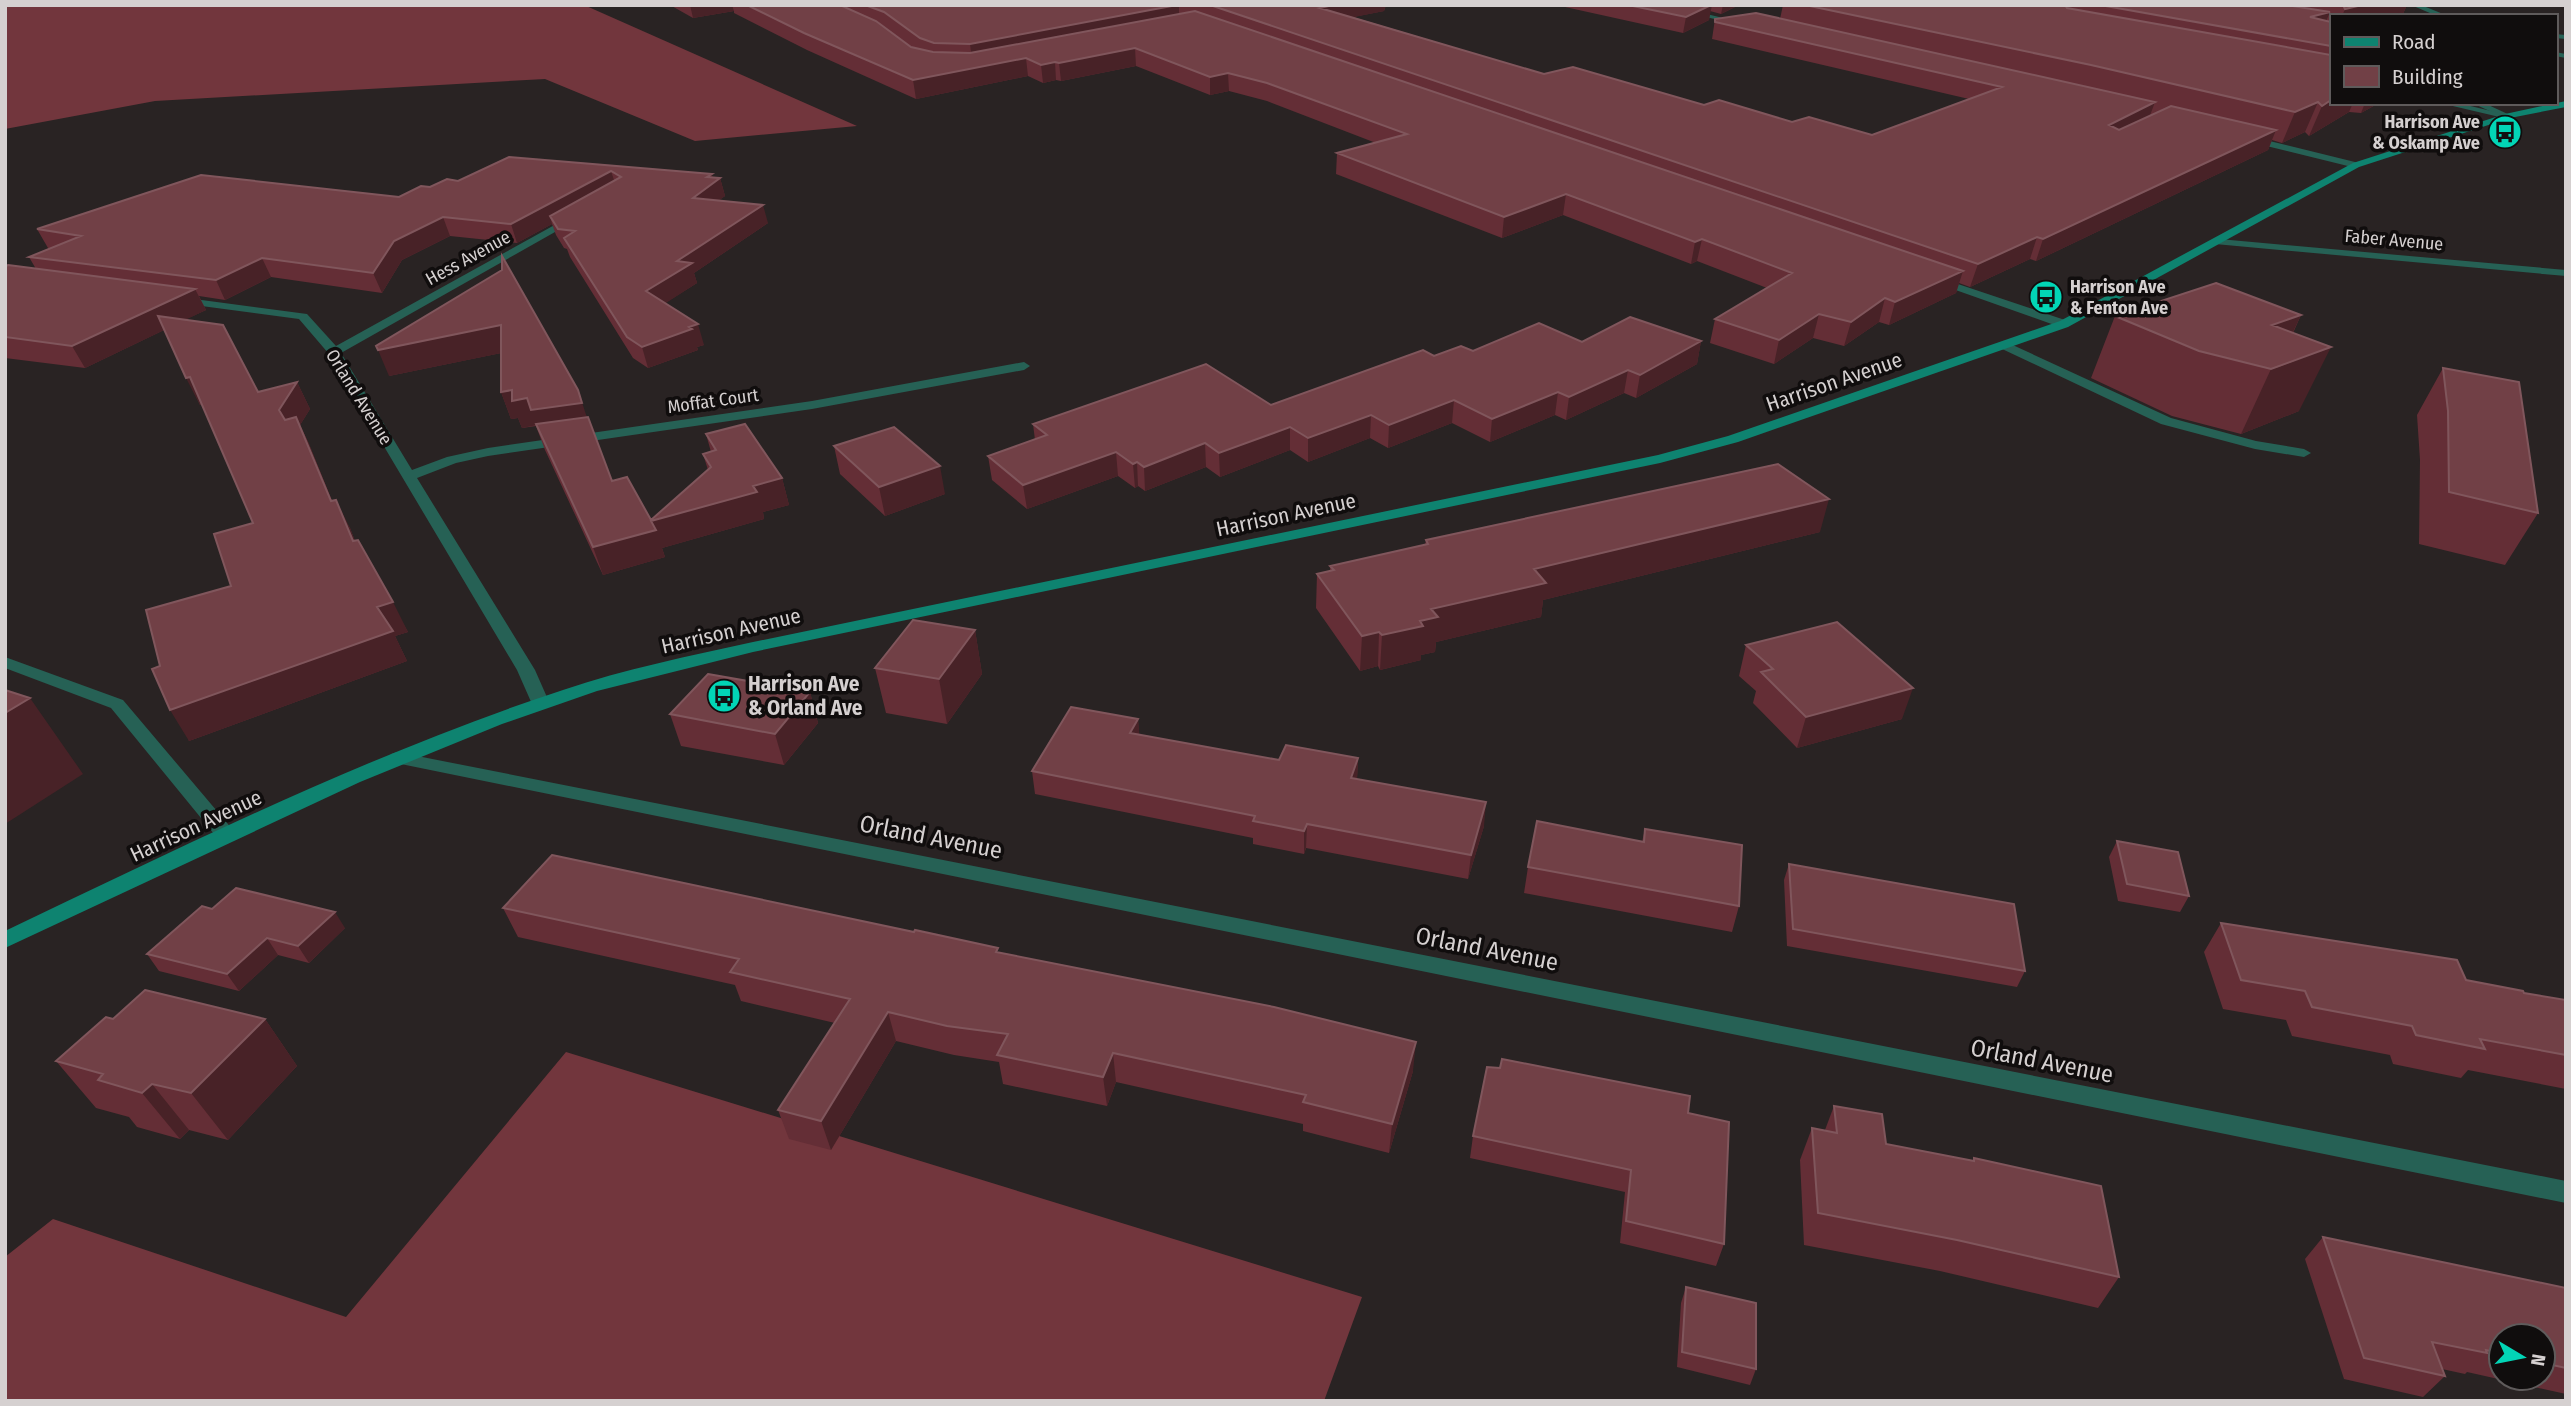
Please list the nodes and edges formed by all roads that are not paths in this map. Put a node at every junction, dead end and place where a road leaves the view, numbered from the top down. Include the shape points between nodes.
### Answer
1 (1658, 5) edge
2 (2414, 5) edge
3 (2439, 14) edge
4 (1754, 26) edge
5 (2454, 105) edge
6 (2481, 105) edge
7 (2563, 106) edge
8 (2508, 116) junction
9 (2241, 137) edge
10 (2356, 165) junction
11 (583, 214) edge
12 (2219, 242) junction
13 (2566, 273) edge
14 (1932, 278) edge
15 (168, 299) edge
16 (2064, 324) junction
17 (2004, 345) junction
18 (334, 352) junction
19 (1024, 366) dead end
20 (2304, 453) dead end
21 (408, 476) junction
22 (5, 662) edge
23 (541, 704) junction
24 (397, 758) junction
25 (226, 835) junction
26 (5, 940) edge
27 (2566, 1192) edge

1 - 4 street
2 - 3 street
5 - 8 street
6 - 8 street
7 - 8 main road, Harrison Avenue
8 - 10 main road, Harrison Avenue
9 - 10 street
10 - 12 main road, Harrison Avenue
11 - 18 street, Hess Avenue
12 - 13 street, Faber Avenue
12 - 16 main road, Harrison Avenue
14 - 16 street
15 - 18 street, Orland Avenue via 303,316
16 - 17 main road, Harrison Avenue
17 - 20 street via 2166,421
17 - 23 main road, Harrison Avenue via 1733,439 1660,459 753,646 639,673
18 - 21 street, Orland Avenue
19 - 21 street, Moffat Court via 811,405 488,452
21 - 23 street, Orland Avenue via 526,670
22 - 25 street via 117,704
23 - 24 main road, Harrison Avenue
24 - 25 main road, Harrison Avenue
24 - 27 street, Orland Avenue
25 - 26 main road, Harrison Avenue

